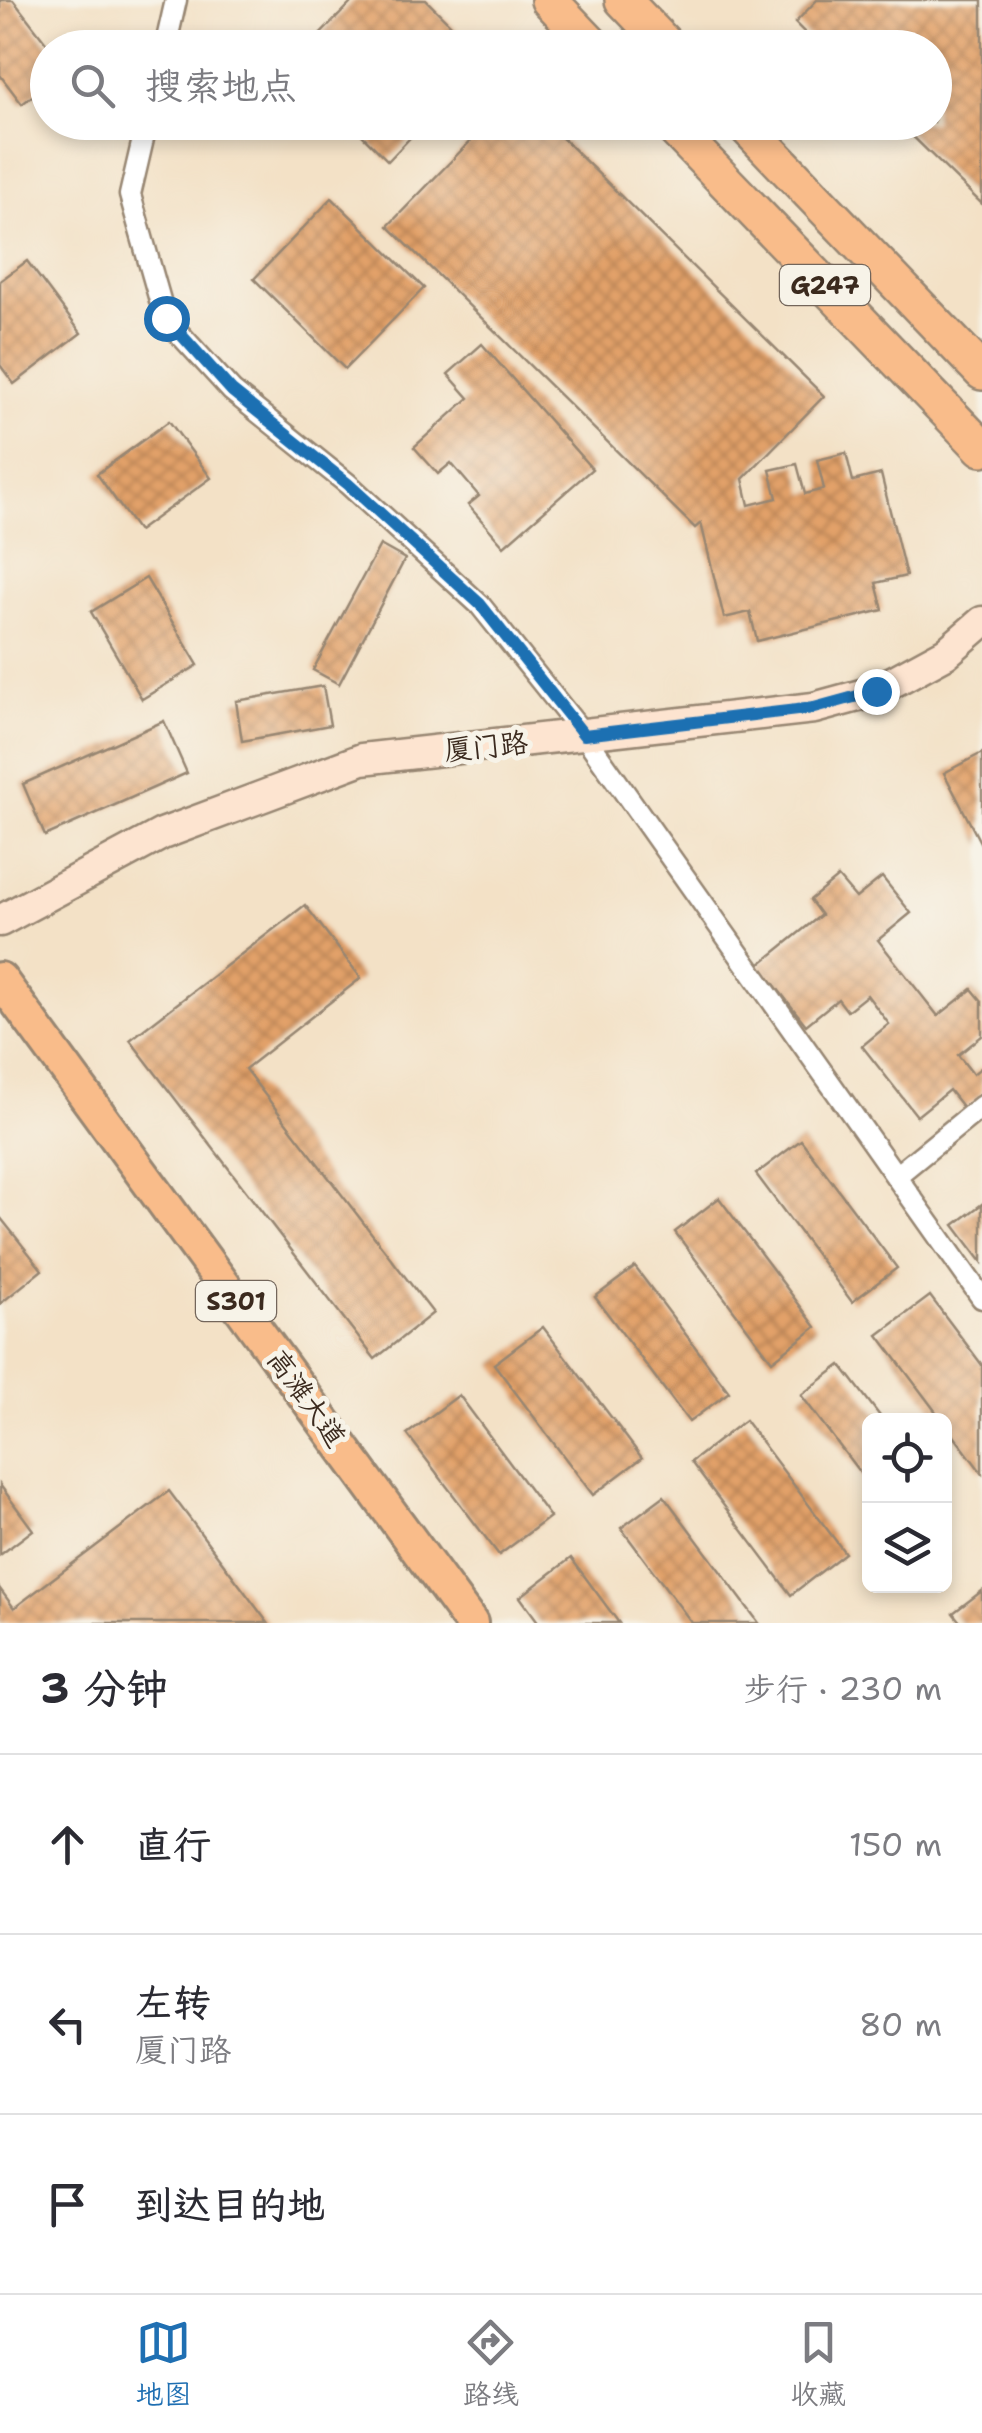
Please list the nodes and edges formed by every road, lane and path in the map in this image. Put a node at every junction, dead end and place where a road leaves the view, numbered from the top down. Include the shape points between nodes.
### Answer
1 (176, 0) edge
2 (549, 0) edge
3 (623, 0) edge
4 (168, 30) edge
5 (578, 30) edge
6 (652, 30) edge
7 (143, 140) edge
8 (685, 140) edge
9 (759, 140) edge
10 (982, 372) edge
11 (982, 448) edge
12 (982, 622) edge
13 (584, 735) junction
14 (0, 922) edge
15 (0, 979) edge
16 (982, 1106) edge
17 (896, 1176) junction
18 (982, 1298) edge
19 (472, 1623) edge

1 - 4 street
2 - 5 highway
3 - 6 highway
7 - 13 street via 130,196 166,318 232,391 348,484 480,604
8 - 11 highway, G247
9 - 10 highway, G247
12 - 13 main road, 厦门路 via 946,653 876,691 814,708
13 - 14 main road, 厦门路 via 362,759 162,834
13 - 17 street
15 - 19 main road, 高滩大道 / S301
16 - 17 street
17 - 18 street

